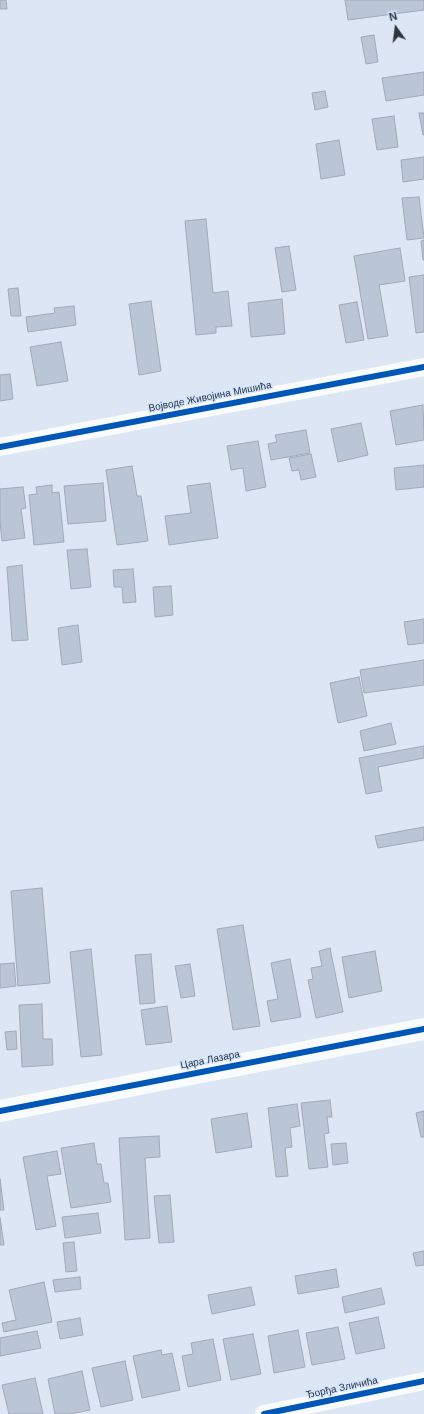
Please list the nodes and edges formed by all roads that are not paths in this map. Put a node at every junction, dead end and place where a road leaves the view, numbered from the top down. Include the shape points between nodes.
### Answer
1 (424, 366) edge
2 (0, 447) edge
3 (424, 1029) edge
4 (0, 1111) edge
5 (424, 1381) edge
6 (264, 1414) edge

1 - 2 street, Војводе Живојина Мишића
3 - 4 street, Цара Лазара
5 - 6 street, Ђорђа Зличића

